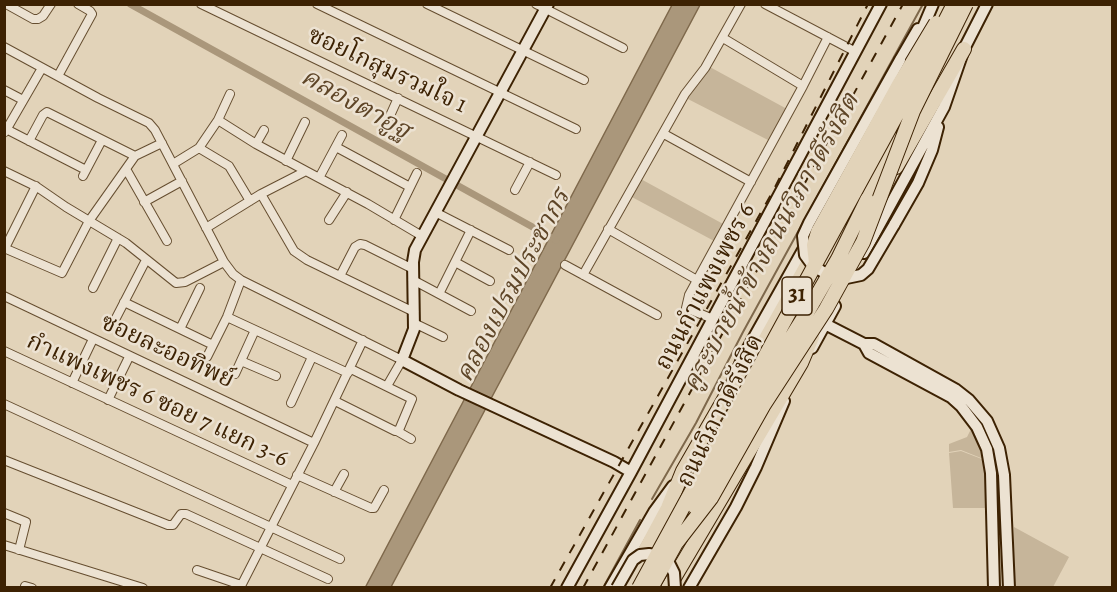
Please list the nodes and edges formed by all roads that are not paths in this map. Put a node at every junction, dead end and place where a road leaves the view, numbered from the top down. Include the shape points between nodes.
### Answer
1 (6, 4) edge
2 (51, 4) edge
3 (78, 4) edge
4 (201, 4) edge
5 (317, 4) edge
6 (427, 4) edge
7 (741, 4) edge
8 (765, 4) edge
9 (882, 4) edge
10 (948, 4) edge
11 (954, 4) edge
12 (968, 4) edge
13 (987, 4) edge
14 (543, 6) edge
15 (932, 7) edge
16 (828, 37) junction
17 (723, 38) junction
18 (4, 47) edge
19 (623, 48) dead end
20 (964, 49) junction
21 (523, 51) junction
22 (856, 52) junction
23 (42, 68) junction
24 (58, 76) junction
25 (584, 80) dead end
26 (804, 86) junction
27 (4, 90) edge
28 (501, 92) junction
29 (230, 94) dead end
30 (398, 98) junction
31 (23, 100) junction
32 (944, 107) junction
33 (389, 118) dead end
34 (218, 120) junction
35 (306, 122) dead end
36 (576, 129) dead end
37 (264, 130) dead end
38 (5, 131) edge
39 (664, 134) junction
40 (342, 135) dead end
41 (477, 136) junction
42 (102, 140) junction
43 (29, 141) junction
44 (162, 143) junction
45 (256, 144) junction
46 (336, 147) junction
47 (199, 148) junction
48 (135, 156) junction
49 (286, 161) junction
50 (530, 162) junction
51 (553, 162) dead end
52 (173, 164) junction
53 (126, 169) junction
54 (4, 171) edge
55 (306, 171) junction
56 (417, 173) dead end
57 (319, 178) junction
58 (182, 181) junction
59 (751, 182) junction
60 (36, 186) junction
61 (410, 187) junction
62 (515, 190) dead end
63 (347, 192) junction
64 (261, 194) junction
65 (250, 201) junction
66 (144, 202) junction
67 (435, 212) junction
68 (330, 220) dead end
69 (394, 220) junction
70 (89, 221) junction
71 (206, 228) junction
72 (608, 229) junction
73 (471, 230) junction
74 (422, 236) junction
75 (118, 238) junction
76 (167, 241) dead end
77 (5, 248) edge
78 (509, 250) dead end
79 (146, 260) junction
80 (224, 262) junction
81 (455, 262) junction
82 (565, 265) dead end
83 (818, 270) junction
84 (413, 275) junction
85 (582, 275) junction
86 (340, 276) junction
87 (241, 280) junction
88 (697, 280) junction
89 (490, 281) dead end
90 (93, 288) dead end
91 (200, 288) dead end
92 (439, 294) junction
93 (4, 296) edge
94 (124, 302) junction
95 (414, 312) junction
96 (471, 312) dead end
97 (657, 315) dead end
98 (227, 317) junction
99 (116, 318) dead end
100 (713, 320) junction
101 (414, 324) junction
102 (825, 324) junction
103 (180, 330) junction
104 (255, 330) junction
105 (443, 337) dead end
106 (93, 339) junction
107 (363, 340) junction
108 (213, 345) junction
109 (4, 351) edge
110 (129, 357) junction
111 (207, 357) dead end
112 (312, 357) junction
113 (402, 360) junction
114 (242, 361) junction
115 (349, 371) junction
116 (235, 374) dead end
117 (276, 376) dead end
118 (72, 383) junction
119 (387, 386) junction
120 (729, 391) junction
121 (108, 400) junction
122 (335, 401) junction
123 (291, 403) dead end
124 (4, 404) edge
125 (982, 424) junction
126 (397, 431) junction
127 (411, 439) dead end
128 (314, 443) junction
129 (1001, 455) junction
130 (990, 459) junction
131 (4, 460) edge
132 (683, 471) junction
133 (631, 472) junction
134 (344, 474) dead end
135 (297, 475) junction
136 (292, 485) junction
137 (384, 490) dead end
138 (334, 492) junction
139 (4, 513) edge
140 (271, 526) junction
141 (4, 545) edge
142 (260, 548) junction
143 (19, 550) junction
144 (340, 559) dead end
145 (197, 570) dead end
146 (328, 579) dead end
147 (240, 586) edge
148 (143, 588) edge
149 (567, 588) edge
150 (610, 588) edge
151 (617, 588) edge
152 (625, 588) edge
153 (639, 588) edge
154 (653, 588) edge
155 (668, 588) edge
156 (675, 588) edge
157 (689, 588) edge
158 (994, 588) edge
159 (1009, 588) edge

1 - 2 street via 33,19 43,16
3 - 24 street via 92,14
4 - 30 street, ซอยโกสุมรวมใจ 1
5 - 28 street
6 - 21 street
7 - 17 street
8 - 16 street
9 - 22 main road, ถนนกำแพงเพชร 6
10 - 83 highway, bridge via 818,232 814,245
10 - 120 highway, ถนนวิภาวดีรังสิต / 31 via 753,362
11 - 153 highway, 31, bridge
12 - 154 highway, ถนนวิภาวดีรังสิต / 31 via 889,139 776,349 696,514
12 - 154 highway, 31, bridge via 913,111 863,242 711,498 676,542
13 - 20 main road, 31
14 - 19 street
14 - 21 main road
15 - 83 main road, bridge via 803,236 806,255
15 - 120 main road, ถนนวิภาวดีรังสิต / 31 via 916,46 743,357
16 - 22 street
16 - 26 street
17 - 26 street
17 - 39 street via 685,94
18 - 23 street
20 - 32 main road, 31
20 - 155 highway via 859,238 801,363
21 - 25 street
21 - 28 main road
22 - 100 main road, ถนนกำแพงเพชร 6
23 - 24 street
23 - 31 street
24 - 44 street via 149,123
26 - 59 street
27 - 31 street
28 - 36 street
28 - 41 main road
29 - 34 street
30 - 33 street
30 - 41 street, ซอยโกสุมรวมใจ 1
31 - 38 street
32 - 83 main road, bridge via 918,183 868,269 861,275 837,280
32 - 102 main road, 31
34 - 45 street
34 - 47 street
35 - 49 street
37 - 45 street
38 - 43 street
39 - 59 street
39 - 72 street
40 - 46 street
41 - 50 street, ซอยโกสุมรวมใจ 1
41 - 67 main road
42 - 43 street via 47,112
42 - 43 street via 85,173
42 - 48 street
44 - 48 street
44 - 52 street
45 - 49 street
46 - 57 street
46 - 61 street
47 - 52 street
47 - 65 street via 228,166
48 - 53 street
49 - 55 street
50 - 51 street, ซอยโกสุมรวมใจ 1 via 552,173
50 - 62 street
52 - 58 street
53 - 66 street
53 - 70 street
54 - 60 street
55 - 57 street
55 - 64 street
56 - 61 street
57 - 63 street
58 - 66 street
58 - 71 street
59 - 88 street
60 - 70 street
60 - 77 street
61 - 69 street
63 - 68 street
63 - 69 street
64 - 65 street
64 - 86 street via 294,251
65 - 71 street
66 - 76 street
67 - 73 street
67 - 74 main road
69 - 74 street
70 - 75 street
70 - 77 street via 62,273
71 - 80 street
72 - 85 street
72 - 88 street
73 - 78 street
73 - 81 street
74 - 84 main road via 415,250
75 - 79 street
75 - 90 street
79 - 80 street via 180,284
79 - 94 street
80 - 87 street
81 - 89 street
81 - 92 street
82 - 85 street
84 - 86 street via 360,244
84 - 92 street
84 - 95 main road
85 - 97 street
86 - 95 street
87 - 98 street
87 - 107 street
88 - 100 street via 686,308
91 - 103 street
92 - 96 street
93 - 106 street, ซอยละออทิพย์
94 - 99 street
94 - 103 street
95 - 101 main road
98 - 104 street
98 - 108 street
100 - 133 main road, ถนนกำแพงเพชร 6
101 - 105 street
101 - 113 main road
102 - 125 main road via 864,344 874,344 955,389 969,400
102 - 157 main road, 31 via 787,394 736,507
103 - 108 street
104 - 112 street
104 - 114 street
106 - 110 street, ซอยละออทิพย์
106 - 118 street
107 - 113 street
107 - 115 street
108 - 111 street
109 - 118 street, กำแพงเพชร 6 ซอย 7 แยก 3-6
110 - 121 street
110 - 128 street, ซอยละออทิพย์
112 - 115 street
112 - 123 street
113 - 119 street
113 - 133 main road
114 - 116 street
114 - 117 street
115 - 119 street
115 - 122 street
118 - 121 street, กำแพงเพชร 6 ซอย 7 แยก 3-6
119 - 126 street via 412,399
120 - 132 highway, ถนนวิภาวดีรังสิต / 31
121 - 136 street, กำแพงเพชร 6 ซอย 7 แยก 3-6
122 - 126 street
122 - 128 street
124 - 140 street
125 - 129 main road
125 - 130 main road
126 - 127 street
128 - 135 street
129 - 130 main road
129 - 159 main road
130 - 158 main road
131 - 142 street via 168,525 173,525 183,513
132 - 150 main road, ถนนวิภาวดีรังสิต / 31
132 - 152 highway, ถนนวิภาวดีรังสิต / 31
133 - 149 main road, ถนนกำแพงเพชร 6
134 - 138 street
135 - 136 street
135 - 138 street
136 - 140 street
137 - 138 street via 374,508
139 - 143 street via 26,522
140 - 142 street
140 - 144 street
141 - 143 street
142 - 146 street
142 - 147 street
143 - 148 street
145 - 147 street
151 - 156 main road, bridge via 633,561 649,554 669,563

